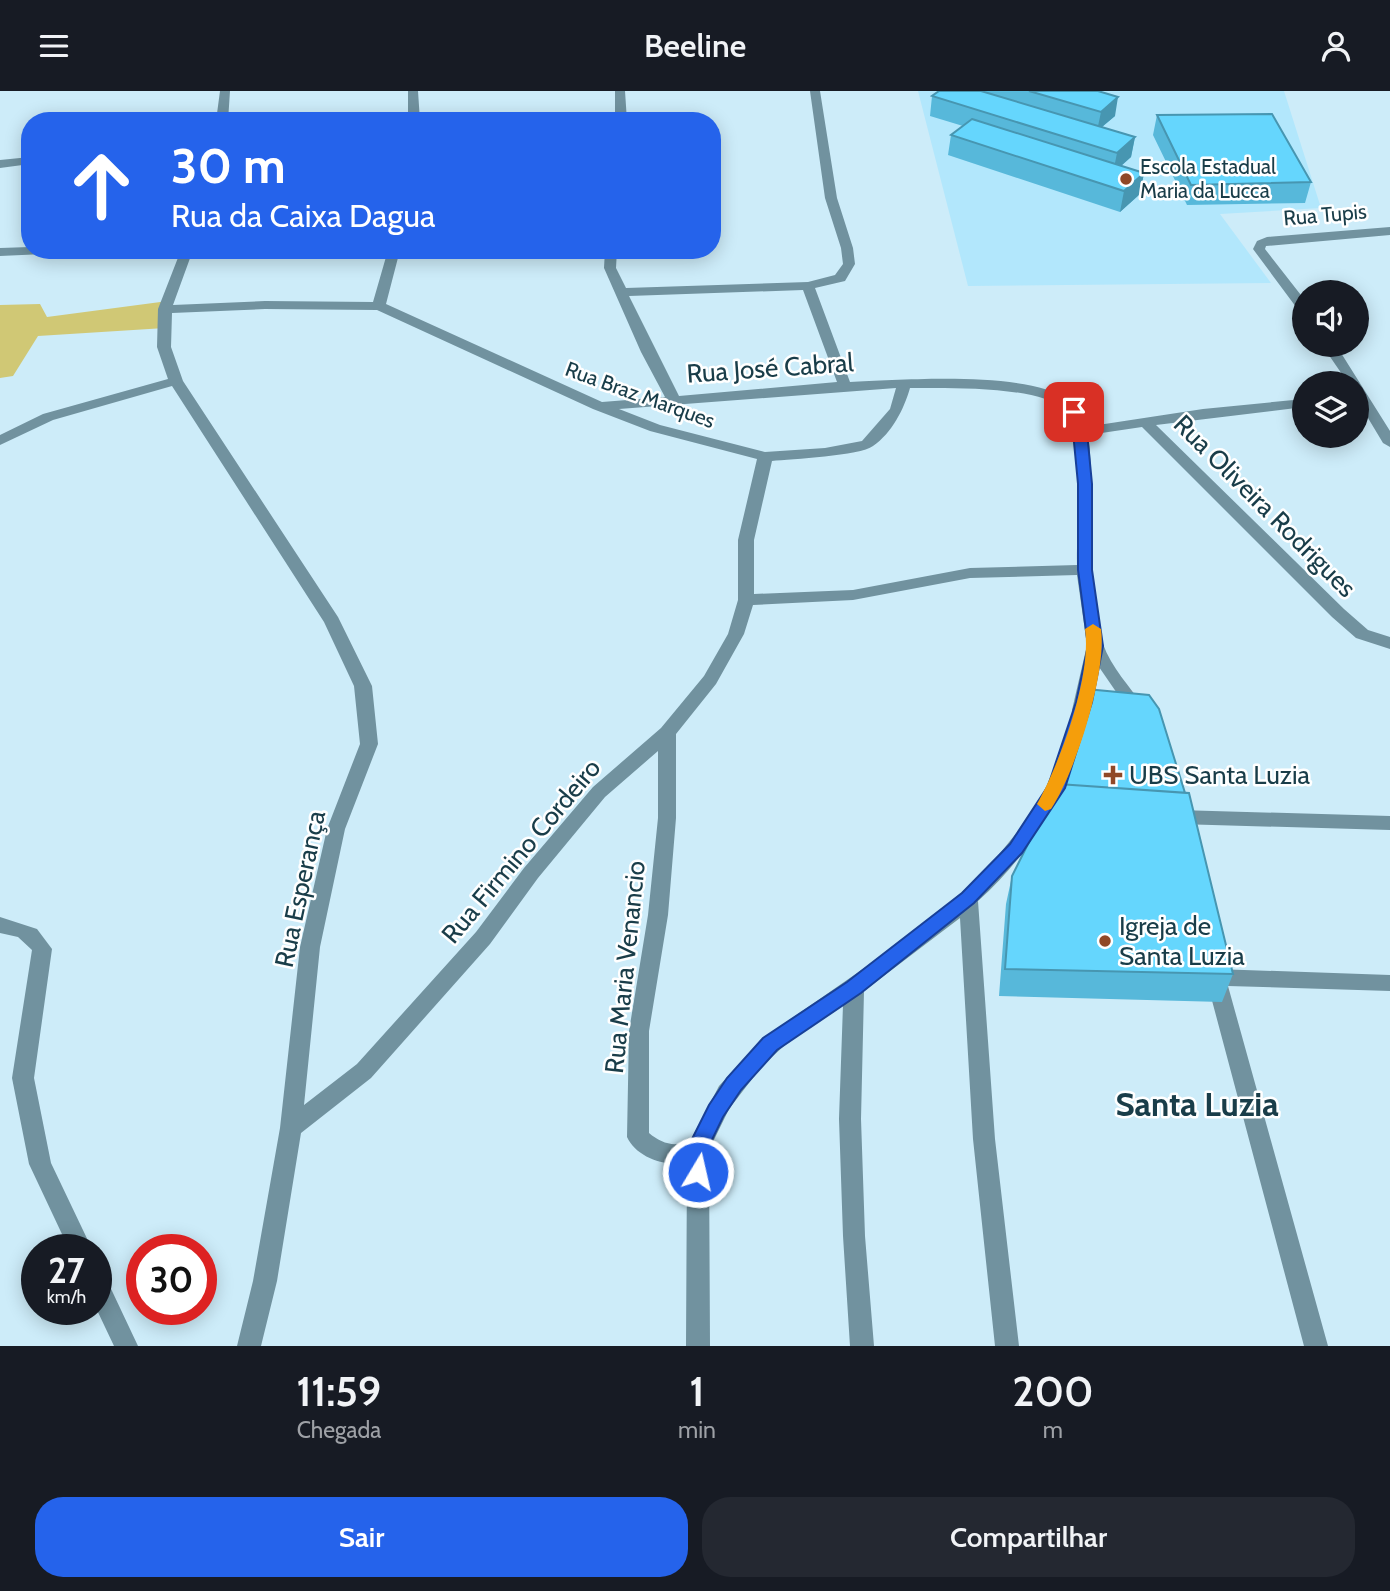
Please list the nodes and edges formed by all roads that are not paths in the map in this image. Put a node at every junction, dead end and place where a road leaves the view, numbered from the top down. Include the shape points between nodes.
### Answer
1 (225, 91) edge
2 (413, 91) edge
3 (620, 91) edge
4 (815, 91) edge
5 (223, 112) edge
6 (414, 112) edge
7 (621, 112) edge
8 (21, 161) edge
9 (0, 164) edge
10 (1390, 231) edge
11 (21, 251) edge
12 (0, 252) edge
13 (184, 259) edge
14 (392, 259) edge
15 (610, 259) edge
16 (808, 286) junction
17 (623, 292) junction
18 (1292, 293) edge
19 (379, 306) junction
20 (165, 309) junction
21 (176, 381) junction
22 (904, 384) junction
23 (845, 386) junction
24 (674, 400) junction
25 (1292, 404) edge
26 (598, 406) junction
27 (1369, 410) edge
28 (1144, 421) junction
29 (1080, 432) junction
30 (0, 441) edge
31 (1390, 443) edge
32 (765, 457) junction
33 (1085, 570) junction
34 (746, 600) junction
35 (1390, 643) edge
36 (1095, 646) junction
37 (1077, 724) edge
38 (1147, 724) edge
39 (667, 733) junction
40 (1069, 750) edge
41 (1171, 795) edge
42 (1390, 823) edge
43 (968, 898) junction
44 (0, 925) edge
45 (1390, 983) edge
46 (854, 988) junction
47 (290, 1128) junction
48 (698, 1147) junction
49 (74, 1234) edge
50 (112, 1316) edge
51 (126, 1346) edge
52 (249, 1346) edge
53 (698, 1346) edge
54 (862, 1346) edge
55 (1007, 1346) edge
56 (1316, 1346) edge

1 - 5 street
2 - 6 street
3 - 7 street
4 - 16 street via 831,198 849,264 840,278
8 - 9 street
10 - 18 street, Rua Tupis via 1261,244 1259,249
11 - 12 street
13 - 20 street, Rua Esperança
14 - 19 street
15 - 17 street via 610,268
16 - 17 street
16 - 23 street
17 - 24 street
19 - 20 street, Rua Braz Marques
19 - 26 street, Rua Braz Marques
20 - 21 street, Rua Esperança via 164,347
21 - 30 street via 48,417
21 - 47 street, Rua Esperança via 332,621 363,686 369,744 336,829 310,947
22 - 23 street, Rua José Cabral
22 - 29 street via 1029,392 1064,403 1074,412
22 - 32 street, Rua Braz Marques via 897,410 867,445
23 - 24 street, Rua José Cabral
24 - 26 street, Rua José Cabral
25 - 28 street, Rua Oliveira Rodrigues
26 - 32 street, Rua Braz Marques via 655,428
27 - 31 street
28 - 29 street, Rua Oliveira Rodrigues
28 - 35 street, Rua Oliveira Rodrigues via 1338,613 1362,634
29 - 33 street
32 - 34 street, Rua Firmino Cordeiro via 746,540
33 - 34 street via 970,573 853,595
33 - 36 street
34 - 39 street, Rua Firmino Cordeiro via 736,635 710,680
36 - 37 street
36 - 38 street
39 - 47 street, Rua Firmino Cordeiro via 599,792 483,938 363,1071
39 - 48 street, Rua Maria Venancio via 667,818 658,915 639,1031 638,1137 658,1152 685,1153
40 - 43 street via 1056,788 1016,849
41 - 42 street via 1180,826
43 - 46 street
43 - 55 street via 984,1139
44 - 49 street via 34,935 42,949 23,1079 40,1164
45 - 56 street via 1214,971
46 - 48 street via 770,1044 734,1084
46 - 54 street via 850,1119
47 - 52 street, Rua Esperança via 265,1281
48 - 53 street
50 - 51 street

